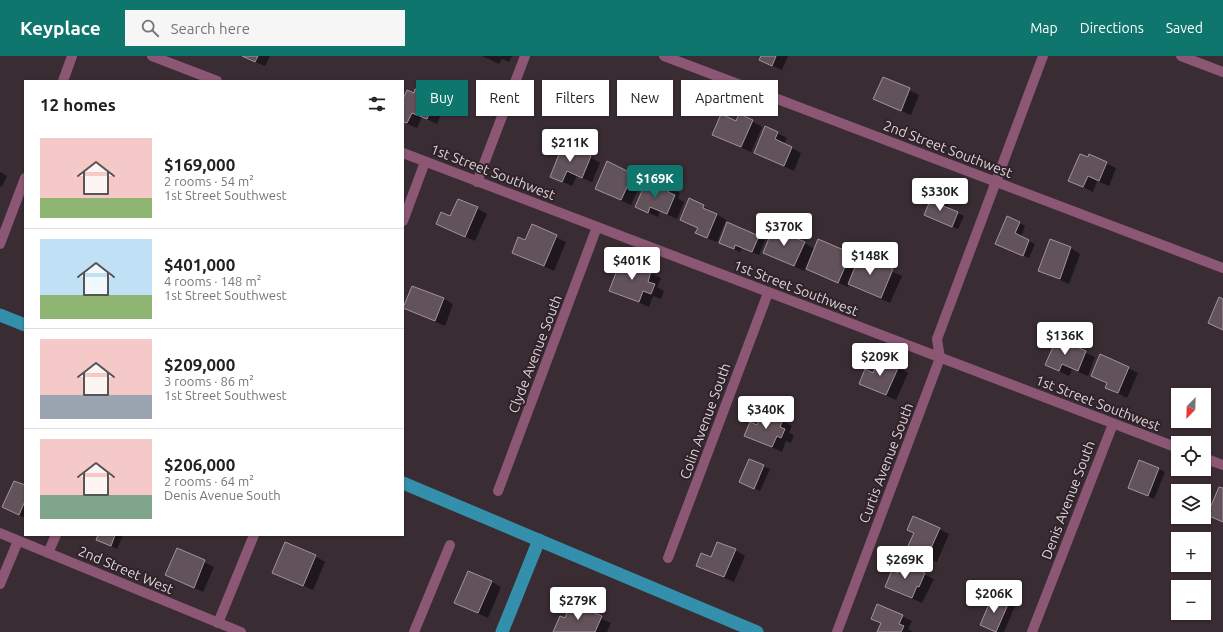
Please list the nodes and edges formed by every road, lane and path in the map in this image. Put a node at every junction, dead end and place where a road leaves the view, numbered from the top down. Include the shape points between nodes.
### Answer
1 (72, 56) edge
2 (152, 56) edge
3 (525, 56) edge
4 (664, 56) edge
5 (1043, 56) edge
6 (1181, 56) edge
7 (1223, 72) edge
8 (63, 80) edge
9 (214, 80) edge
10 (404, 153) edge
11 (425, 162) junction
12 (24, 181) edge
13 (477, 182) junction
14 (996, 182) junction
15 (404, 218) edge
16 (597, 227) junction
17 (0, 244) edge
18 (1223, 268) edge
19 (768, 293) junction
20 (940, 358) junction
21 (1113, 424) junction
22 (1171, 445) edge
23 (1211, 461) edge
24 (1223, 465) edge
25 (498, 491) dead end
26 (0, 533) edge
27 (56, 536) edge
28 (254, 536) edge
29 (18, 541) junction
30 (450, 545) dead end
31 (48, 553) junction
32 (668, 558) dead end
33 (0, 584) edge
34 (218, 623) junction
35 (241, 632) edge
36 (414, 632) edge
37 (837, 632) edge
38 (1032, 632) edge

1 - 8 street
2 - 9 street
3 - 13 street
4 - 14 street, 2nd Street Southwest
5 - 14 street, Curtis Avenue South
6 - 7 street
10 - 11 street, 1st Street Southwest
11 - 13 street, 1st Street Southwest
11 - 15 street
12 - 17 street
13 - 16 street, 1st Street Southwest
14 - 18 street, 2nd Street Southwest
14 - 20 street, Curtis Avenue South via 937,339
16 - 19 street, 1st Street Southwest
16 - 25 street, Clyde Avenue South
19 - 20 street, 1st Street Southwest
19 - 32 street, Colin Avenue South
20 - 21 street, 1st Street Southwest
20 - 37 street, Curtis Avenue South
21 - 22 street, 1st Street Southwest
21 - 38 street, Denis Avenue South
23 - 24 street
26 - 29 street, 2nd Street West
27 - 31 street
28 - 34 street
29 - 31 street, 2nd Street West
29 - 33 street
30 - 36 street
31 - 34 street, 2nd Street West
34 - 35 street, 2nd Street West

